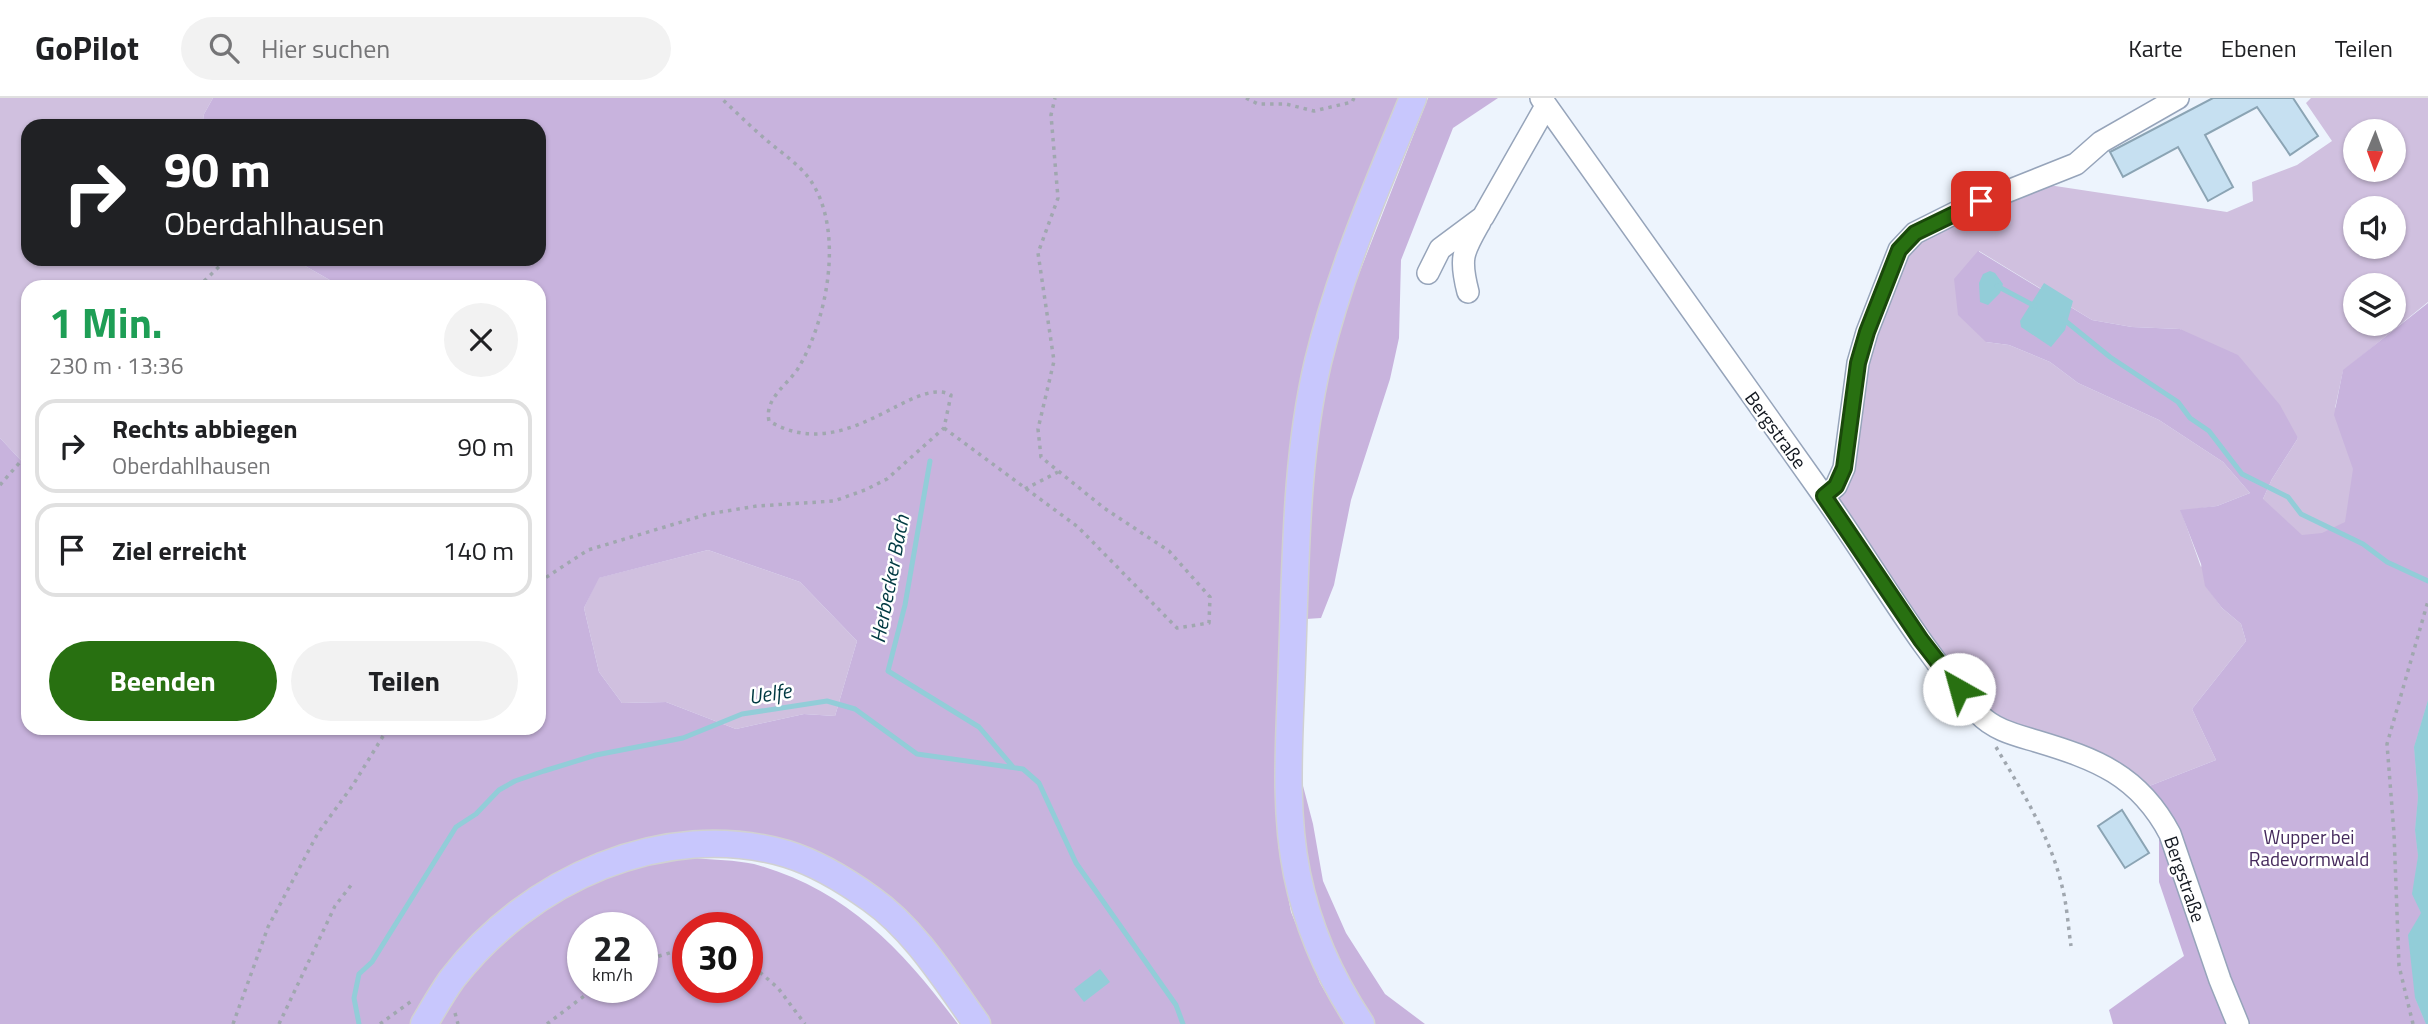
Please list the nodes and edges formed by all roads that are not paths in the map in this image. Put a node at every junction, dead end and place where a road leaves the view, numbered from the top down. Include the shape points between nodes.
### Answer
1 (1413, 98) edge
2 (2178, 98) edge
3 (1544, 102) edge
4 (1483, 217) junction
5 (1428, 273) dead end
6 (1468, 292) dead end
7 (1824, 496) junction
8 (424, 1024) edge
9 (977, 1024) edge
10 (1361, 1024) edge
11 (2238, 1024) edge

1 - 10 main road via 1350,259 1318,361 1303,457 1296,550 1290,772 1294,856 1315,937
2 - 7 street via 2101,142 2076,164 1963,209 1915,233 1899,250 1858,363 1844,468 1836,486
3 - 4 street
3 - 7 street, Bergstraße
4 - 5 street via 1440,249
4 - 6 street via 1463,253
7 - 11 street, Bergstraße via 1921,640 1982,717 2000,729 2118,772 2160,813
8 - 9 main road via 449,983 475,954 506,923 538,901 612,863 653,850 701,843 789,855 855,888 909,934

